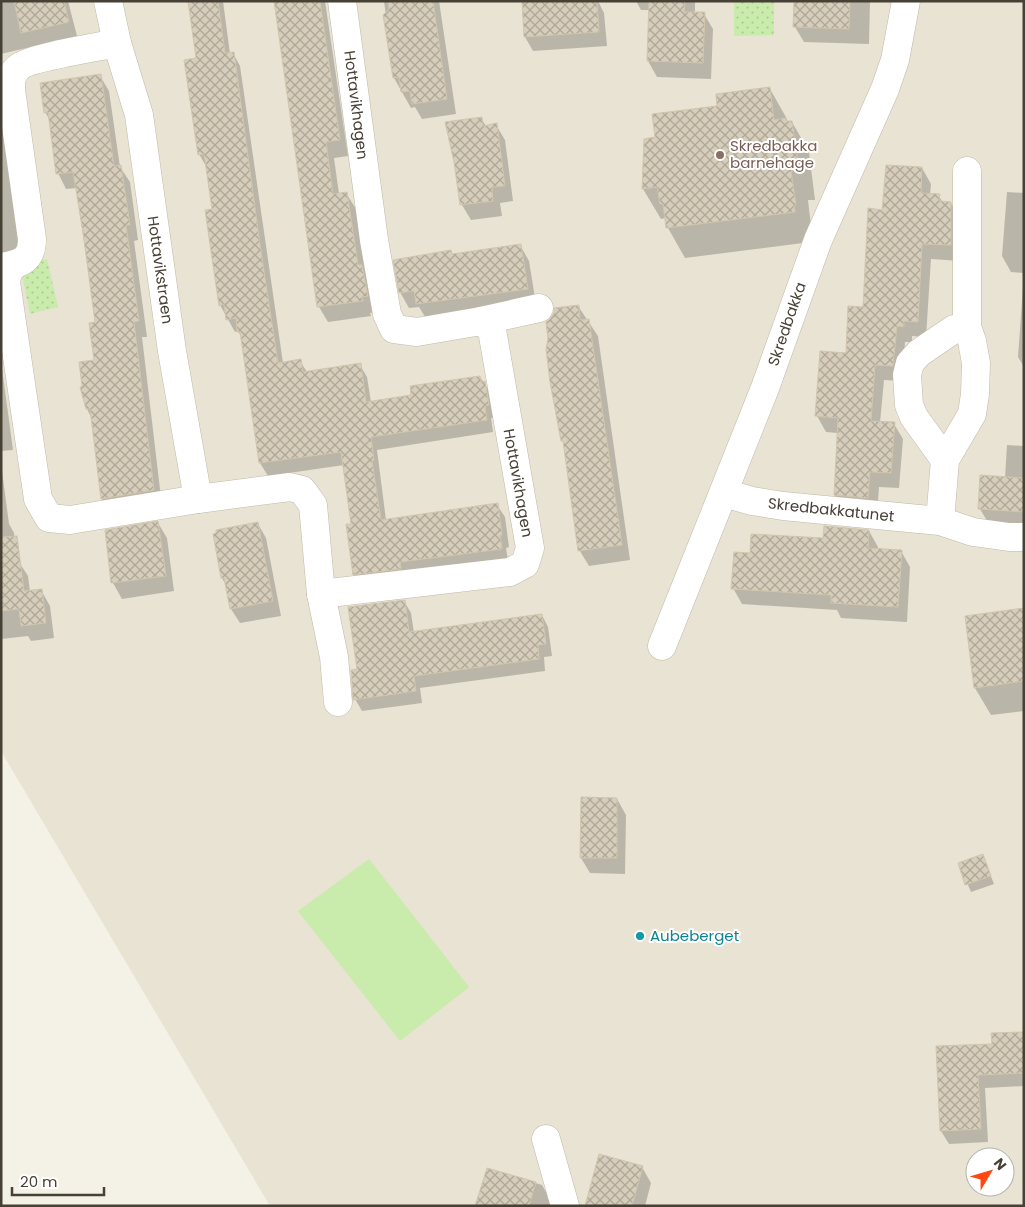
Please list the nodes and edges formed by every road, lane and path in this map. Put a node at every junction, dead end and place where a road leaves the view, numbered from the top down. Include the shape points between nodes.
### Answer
1 (108, 1) edge
2 (342, 1) edge
3 (906, 1) edge
4 (117, 43) junction
5 (967, 171) dead end
6 (8, 266) edge
7 (539, 308) dead end
8 (481, 321) junction
9 (967, 327) junction
10 (945, 460) junction
11 (724, 493) junction
12 (198, 499) junction
13 (940, 521) junction
14 (1024, 537) edge
15 (321, 594) junction
16 (662, 646) dead end
17 (338, 702) dead end
18 (546, 1139) dead end
19 (565, 1206) edge

1 - 4 street, Hottavikstraen
2 - 8 street, Hottavikhagen via 374,240 388,314 394,329 417,332
3 - 11 street, Skredbakka via 895,60 885,89 818,240
4 - 6 street via 32,60 19,66 12,76 11,90 32,251 24,260
4 - 12 street, Hottavikstraen via 139,115 172,351
5 - 9 street
6 - 12 street via 6,282 38,499 49,518 70,520
7 - 8 street, Hottavikhagen
8 - 15 street, Hottavikhagen via 492,330 530,548 525,564 510,572
9 - 10 street via 976,364 972,414
9 - 10 street via 954,329 918,353 907,374 909,406
10 - 13 street
11 - 13 street, Skredbakkatunet via 783,506
11 - 16 street, Skredbakka
12 - 15 street via 290,486 302,490 313,505
13 - 14 street, Skredbakkatunet via 973,532
15 - 17 street via 334,657
18 - 19 street

